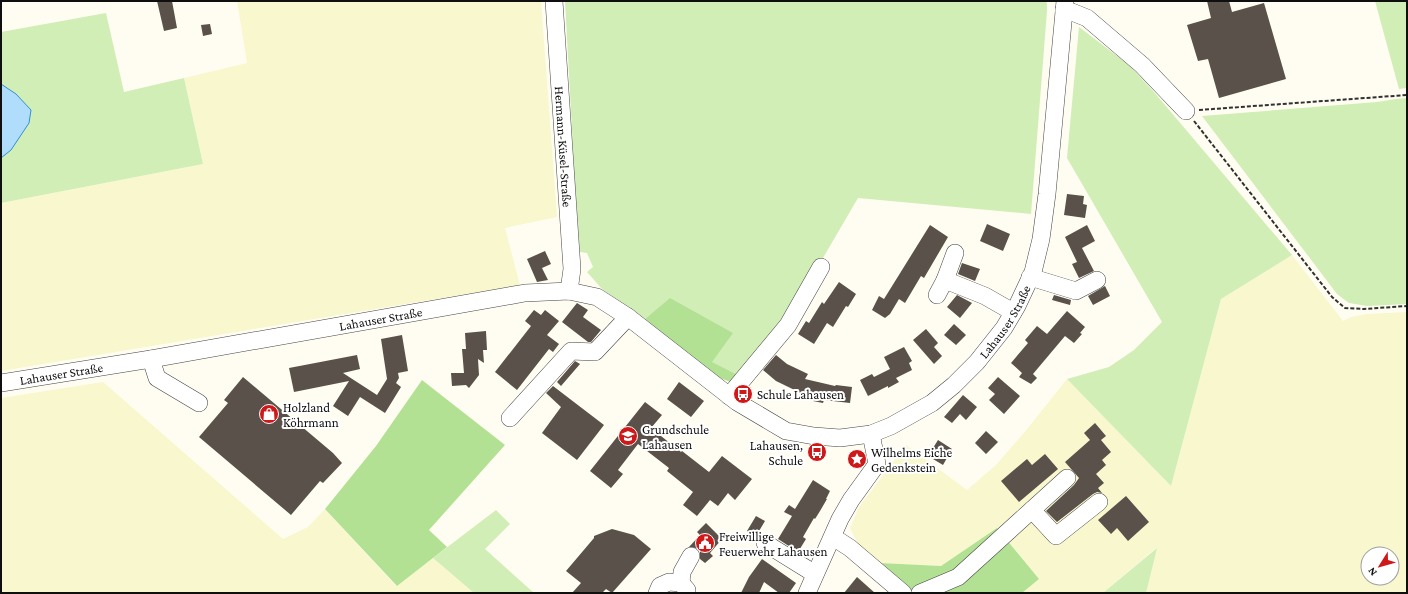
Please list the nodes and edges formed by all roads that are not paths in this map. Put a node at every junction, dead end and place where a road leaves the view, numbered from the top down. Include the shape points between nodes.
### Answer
1 (554, 1) edge
2 (1064, 6) edge
3 (1186, 111) road end
4 (955, 254) dead end
5 (821, 267) dead end
6 (1030, 277) junction
7 (1097, 280) dead end
8 (569, 291) junction
9 (1013, 312) junction
10 (628, 317) junction
11 (151, 359) junction
12 (1, 383) edge
13 (730, 396) junction
14 (199, 403) dead end
15 (510, 418) dead end
16 (871, 434) junction
17 (1067, 478) dead end
18 (1099, 502) dead end
19 (1032, 510) junction
20 (833, 537) junction
21 (766, 543) dead end
22 (691, 556) dead end
23 (815, 574) junction
24 (684, 588) edge
25 (657, 593) edge
26 (807, 593) edge
27 (902, 593) edge
28 (920, 593) edge

1 - 8 street, Hermann-Küsel-Straße via 572,269
2 - 3 street via 1087,18 1142,65
2 - 6 street, Lahauser Straße via 1046,202 1041,239
4 - 9 street via 941,288 985,296
5 - 13 street via 788,325
6 - 7 street via 1076,291
6 - 9 street, Lahauser Straße
8 - 10 street, Lahauser Straße via 597,297
8 - 11 street, Lahauser Straße via 525,293
9 - 16 street, Lahauser Straße via 1004,328 977,362 954,385 932,403
10 - 13 street, Lahauser Straße
10 - 15 street via 595,352 570,351
11 - 12 street, Lahauser Straße
11 - 14 street via 157,378
13 - 16 street, Lahauser Straße via 786,431 840,438
16 - 20 street via 877,464 851,500
17 - 19 street
18 - 19 street via 1056,536
19 - 28 street via 958,577
20 - 23 street
20 - 27 street via 850,548
21 - 23 street
22 - 24 street via 682,572
23 - 26 street
24 - 25 street via 669,582 660,586

